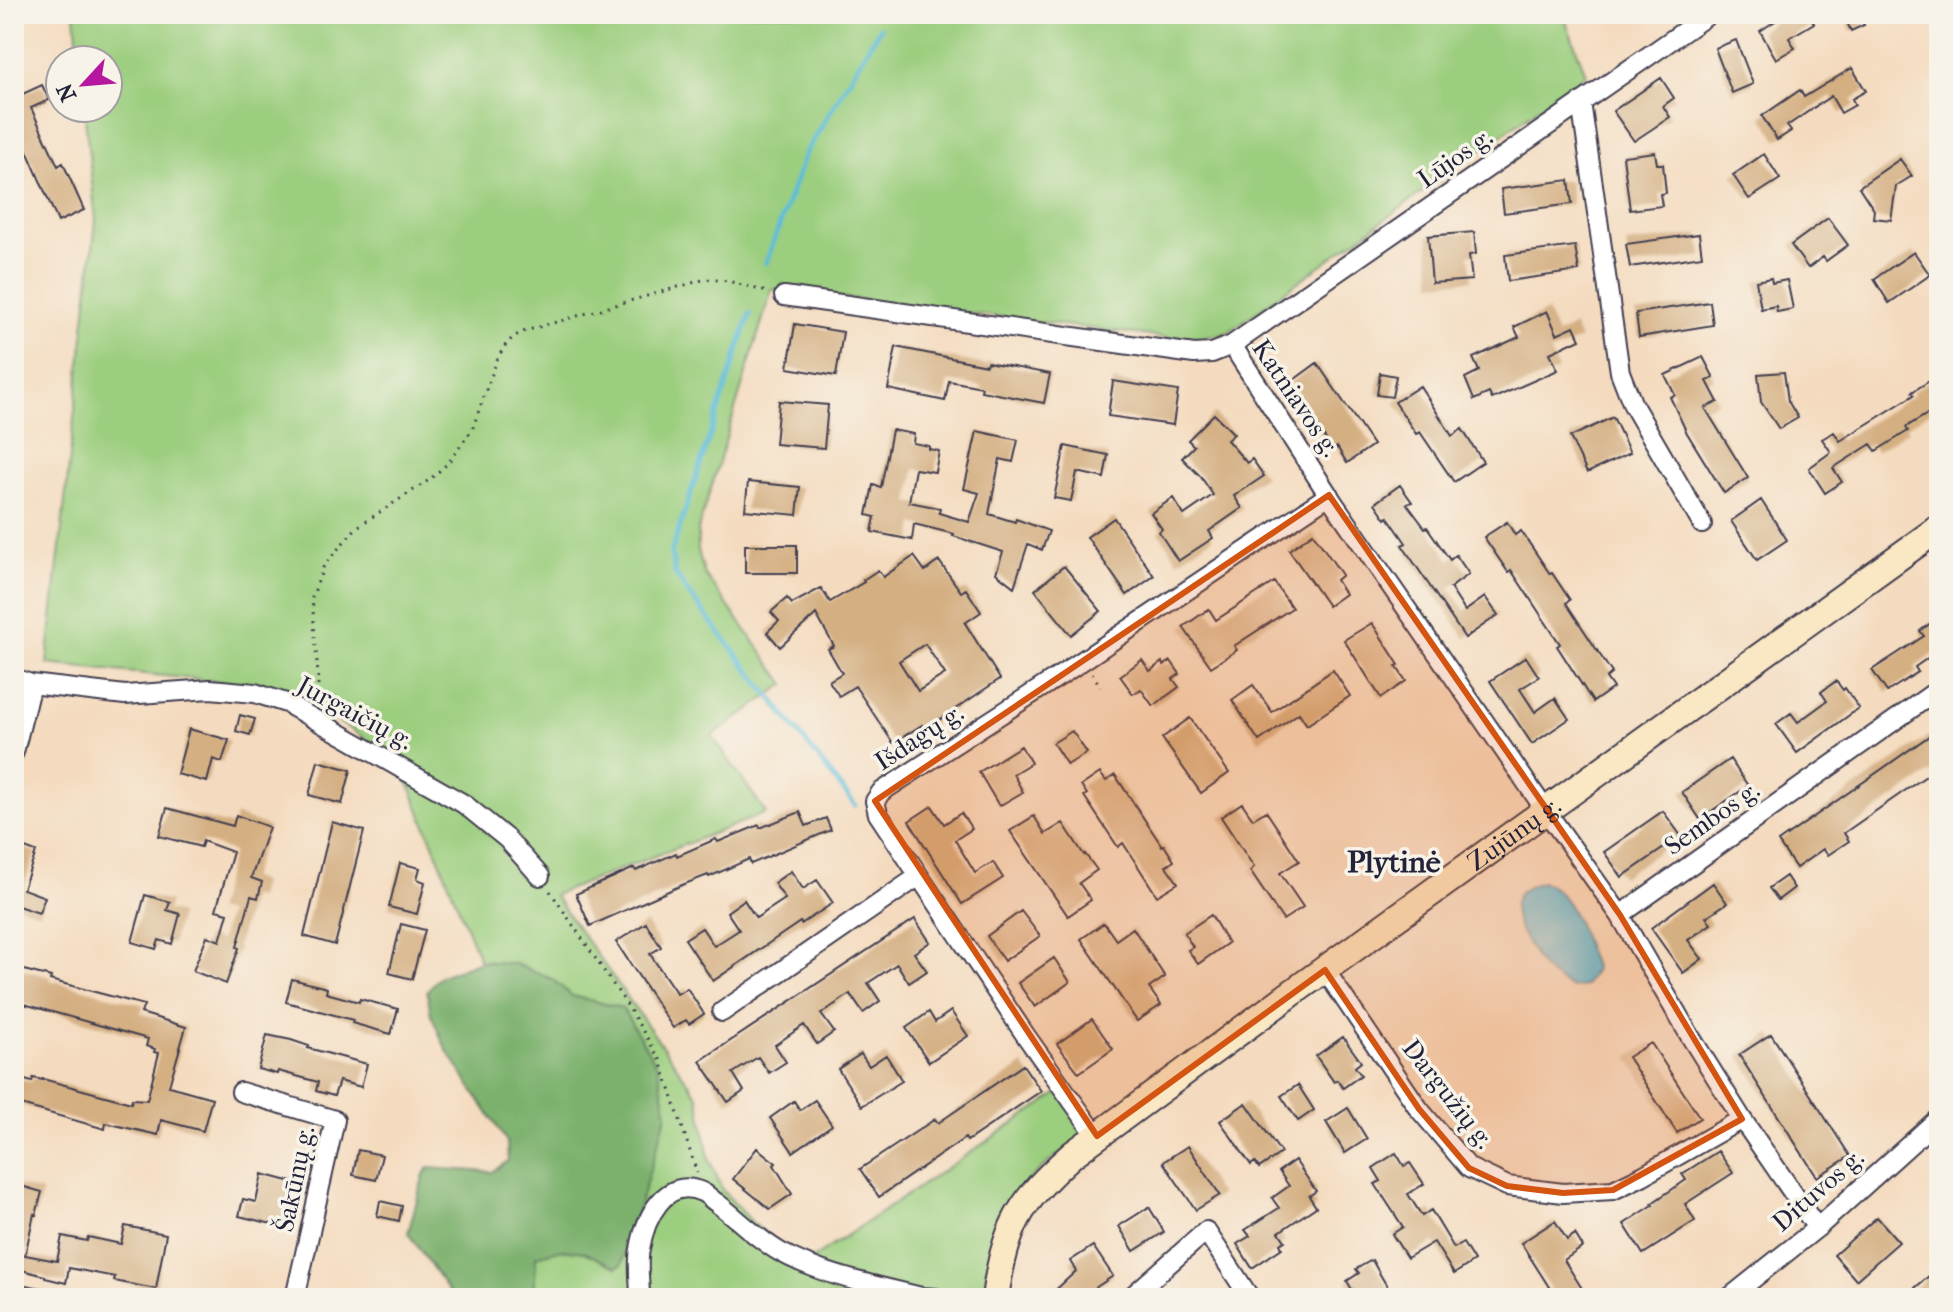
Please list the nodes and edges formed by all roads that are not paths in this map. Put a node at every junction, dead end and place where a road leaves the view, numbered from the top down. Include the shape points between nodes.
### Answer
1 (1709, 14) edge
2 (1581, 102) junction
3 (784, 296) road end
4 (1232, 345) junction
5 (1329, 495) junction
6 (1702, 524) dead end
7 (1939, 528) edge
8 (23, 681) edge
9 (1939, 689) edge
10 (14, 752) edge
11 (1546, 811) junction
12 (540, 876) road end
13 (919, 876) junction
14 (1620, 915) junction
15 (1325, 970) junction
16 (722, 1012) dead end
17 (241, 1092) dead end
18 (1939, 1118) edge
19 (1742, 1119) junction
20 (1097, 1136) junction
21 (1817, 1228) junction
22 (14, 1293) edge
23 (41, 1298) edge
24 (295, 1298) edge
25 (640, 1298) edge
26 (936, 1298) edge
27 (995, 1298) edge
28 (1130, 1298) edge
29 (1250, 1298) edge
30 (1729, 1298) edge

1 - 2 street, Lūjos g.
2 - 4 street, Lūjos g.
2 - 6 street via 1620,372 1633,405
3 - 4 street, Katniavos g. via 1194,354
4 - 5 street, Katniavos g.
5 - 11 street, Katniavos g.
5 - 13 street, Išdagų g. via 881,792 875,801 878,814
7 - 11 main road, Zujūnų g.
8 - 10 street
8 - 12 street, Jurgaičių g. via 125,695 210,689 255,693 286,703 464,804 507,839
9 - 14 street, Sembos g.
11 - 14 street
11 - 15 main road, Zujūnų g.
13 - 16 street
13 - 20 street, Išdagų g.
14 - 19 street
15 - 19 street, Dargužių g. via 1419,1109 1459,1157 1469,1168 1507,1186 1563,1193 1613,1190
15 - 20 main road, Zujūnų g.
17 - 24 street, Šakūnų g. via 335,1120
18 - 21 street, Dituvos g.
19 - 21 street
20 - 27 main road, Zujūnų g. via 1046,1177 1025,1203 1008,1235
21 - 30 street, Dituvos g.
22 - 23 street
25 - 26 street via 646,1226 657,1203 684,1188 702,1192 758,1238 812,1267
28 - 29 street via 1206,1231

